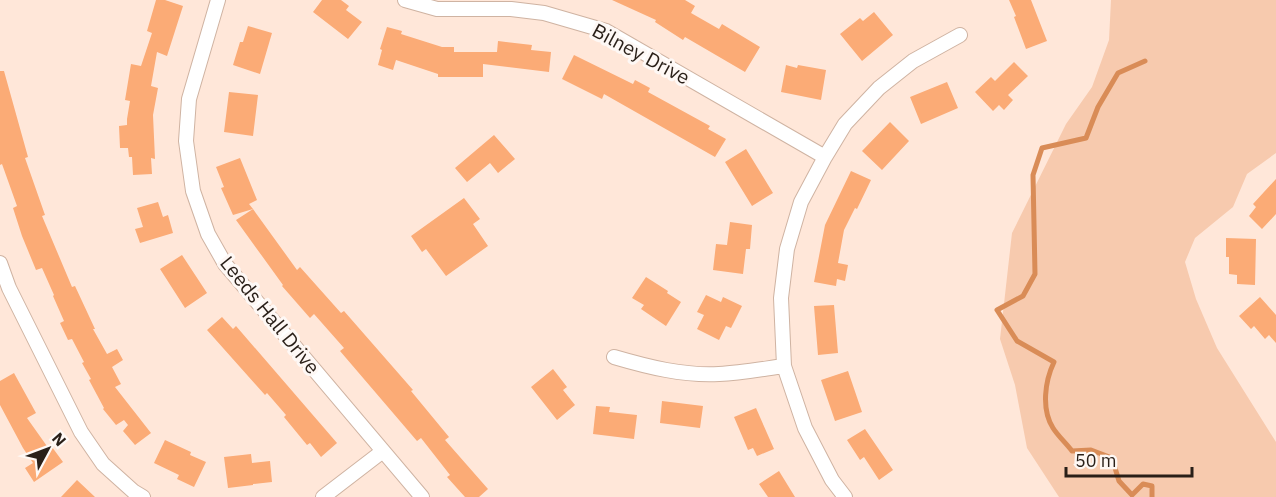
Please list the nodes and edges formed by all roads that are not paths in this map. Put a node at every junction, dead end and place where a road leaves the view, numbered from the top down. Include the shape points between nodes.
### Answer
1 (218, 0) edge
2 (405, 0) edge
3 (960, 35) dead end
4 (825, 157) junction
5 (0, 263) edge
6 (614, 357) dead end
7 (784, 366) junction
8 (384, 451) junction
9 (143, 497) edge
10 (324, 497) edge
11 (422, 497) edge
12 (845, 497) edge

1 - 8 street, Leeds Hall Drive via 189,99 186,141 193,191 208,234 225,264
2 - 4 street, Bilney Drive via 436,9 544,13 606,31
3 - 4 street via 913,61 879,88 845,124
4 - 7 street via 801,202 787,249 781,298
5 - 9 street via 81,432 103,464
6 - 7 street via 690,374
7 - 12 street via 806,428
8 - 10 street
8 - 11 street, Leeds Hall Drive

